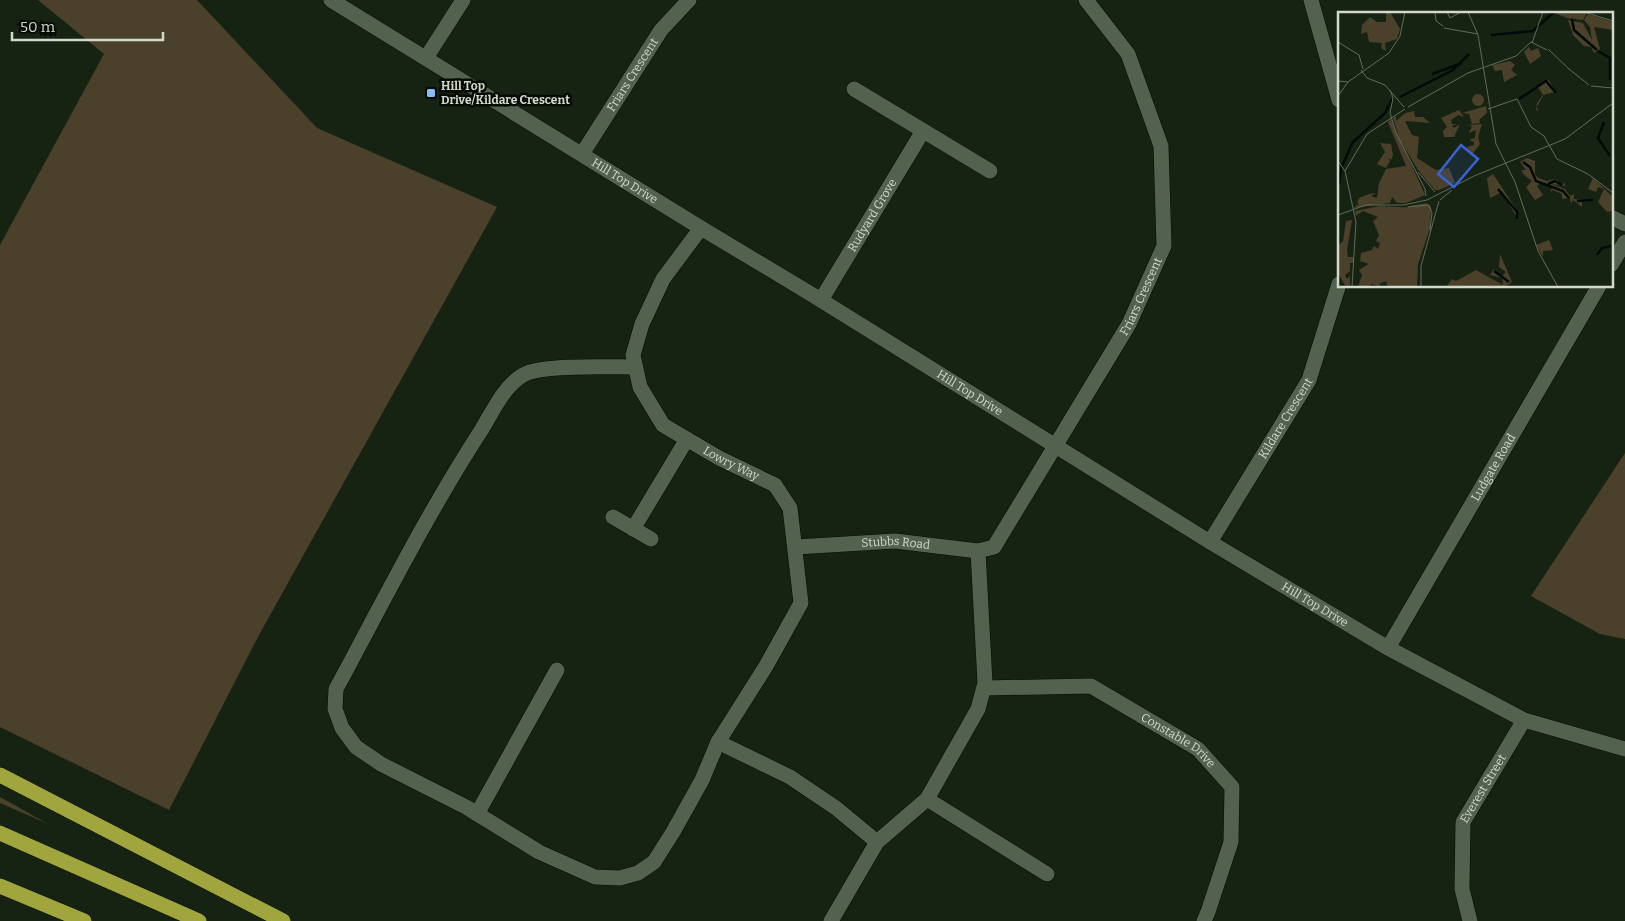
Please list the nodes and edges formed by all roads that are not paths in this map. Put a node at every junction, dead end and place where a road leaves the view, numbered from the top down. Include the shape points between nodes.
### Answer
1 (331, 0) edge
2 (463, 0) edge
3 (689, 0) edge
4 (1086, 0) edge
5 (1311, 0) edge
6 (426, 58) junction
7 (854, 89) dead end
8 (1338, 96) edge
9 (923, 131) junction
10 (582, 154) junction
11 (990, 171) dead end
12 (1612, 218) edge
13 (1625, 224) edge
14 (701, 228) junction
15 (1625, 242) edge
16 (1612, 263) edge
17 (1338, 287) edge
18 (1598, 288) edge
19 (821, 300) junction
20 (635, 367) junction
21 (687, 439) junction
22 (1054, 446) junction
23 (614, 518) dead end
24 (633, 529) junction
25 (651, 539) dead end
26 (1210, 542) junction
27 (796, 547) junction
28 (994, 547) joint
29 (978, 551) junction
30 (1388, 648) junction
31 (557, 670) dead end
32 (984, 688) junction
33 (1524, 720) junction
34 (718, 742) junction
35 (1625, 749) edge
36 (0, 775) edge
37 (927, 799) junction
38 (477, 814) junction
39 (0, 833) edge
40 (877, 842) junction
41 (1047, 874) dead end
42 (0, 886) edge
43 (84, 921) edge
44 (199, 921) edge
45 (283, 921) edge
46 (831, 921) edge
47 (1204, 921) edge
48 (1470, 921) edge

1 - 6 street, Hill Top Drive
2 - 6 street
3 - 10 street, Friars Crescent via 661,30
4 - 22 street, Friars Crescent via 1128,54 1161,146 1164,246 1129,324
5 - 8 street
6 - 10 street, Hill Top Drive
7 - 9 street
9 - 11 street
9 - 19 street, Rudyard Grove
10 - 14 street, Hill Top Drive
12 - 13 street
14 - 19 street, Hill Top Drive
14 - 20 street, Lowry Way via 663,279 642,324 633,355
15 - 16 street
17 - 26 street, Kildare Crescent via 1309,380
18 - 30 street, Ludgate Road
19 - 22 street, Hill Top Drive
20 - 21 street, Lowry Way via 640,386 663,425
20 - 38 street, Lowry Way via 535,370 508,388 457,468 336,689 335,709 342,728 356,747 381,764
21 - 24 street
21 - 27 street, Lowry Way via 775,485 790,508
22 - 26 street, Hill Top Drive
22 - 28 street, Friars Crescent
23 - 24 street
24 - 25 street
26 - 30 street, Hill Top Drive
27 - 29 street, Stubbs Road via 895,541
27 - 34 street, Lowry Way via 802,604
28 - 29 street, Stubbs Road
29 - 32 street
30 - 33 street, Hill Top Drive
31 - 38 street
32 - 37 street via 978,708
32 - 47 street, Constable Drive via 1091,686 1198,749 1232,787 1231,842
33 - 35 street, Hill Top Drive
33 - 48 street, Everest Street via 1463,822 1462,889
34 - 38 street, Lowry Way via 702,780 673,832 654,862 638,873 620,878 595,877 539,852
34 - 40 street via 790,777 836,808
36 - 45 highway
37 - 40 street
37 - 41 street
39 - 44 highway
40 - 46 street
42 - 43 highway

